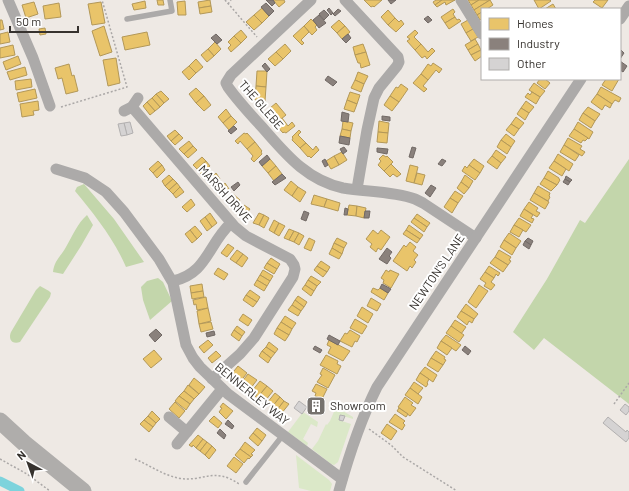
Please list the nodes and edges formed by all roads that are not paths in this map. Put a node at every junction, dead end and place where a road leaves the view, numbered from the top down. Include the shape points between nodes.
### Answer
1 (9, 0) edge
2 (170, 0) edge
3 (311, 0) edge
4 (345, 0) edge
5 (461, 0) edge
6 (629, 6) edge
7 (621, 18) edge
8 (127, 19) dead end
9 (481, 32) edge
10 (580, 80) edge
11 (50, 106) road end
12 (131, 106) dead end
13 (56, 169) dead end
14 (357, 189) junction
15 (231, 223) junction
16 (476, 238) junction
17 (173, 281) junction
18 (212, 379) junction
19 (222, 389) junction
20 (169, 417) dead end
21 (0, 421) edge
22 (188, 432) junction
23 (283, 435) junction
24 (177, 444) dead end
25 (342, 479) junction
26 (246, 482) dead end
27 (83, 491) edge
28 (339, 491) edge

1 - 11 street
2 - 8 lane via 172,11
3 - 14 street, THE GLEBE via 227,79 226,83 299,167 330,184
4 - 14 street via 398,57 399,62 374,98
5 - 9 street
6 - 7 street
10 - 16 street, NEWTON'S LANE
12 - 15 street, MARSH DRIVE
13 - 17 street, BENNERLEY WAY via 85,178 106,192 135,227
14 - 16 street, THE GLEBE via 415,199
15 - 17 street via 196,271
15 - 18 street, MARSH DRIVE via 246,236 288,258 295,271 254,338
16 - 25 street, NEWTON'S LANE via 377,387 360,423
17 - 18 street, BENNERLEY WAY via 189,350
18 - 19 street, BENNERLEY WAY
19 - 22 street
19 - 23 street, BENNERLEY WAY
20 - 22 street
21 - 27 main road
22 - 24 street
23 - 25 street, BENNERLEY WAY
23 - 26 lane
25 - 28 street, NEWTON'S LANE

